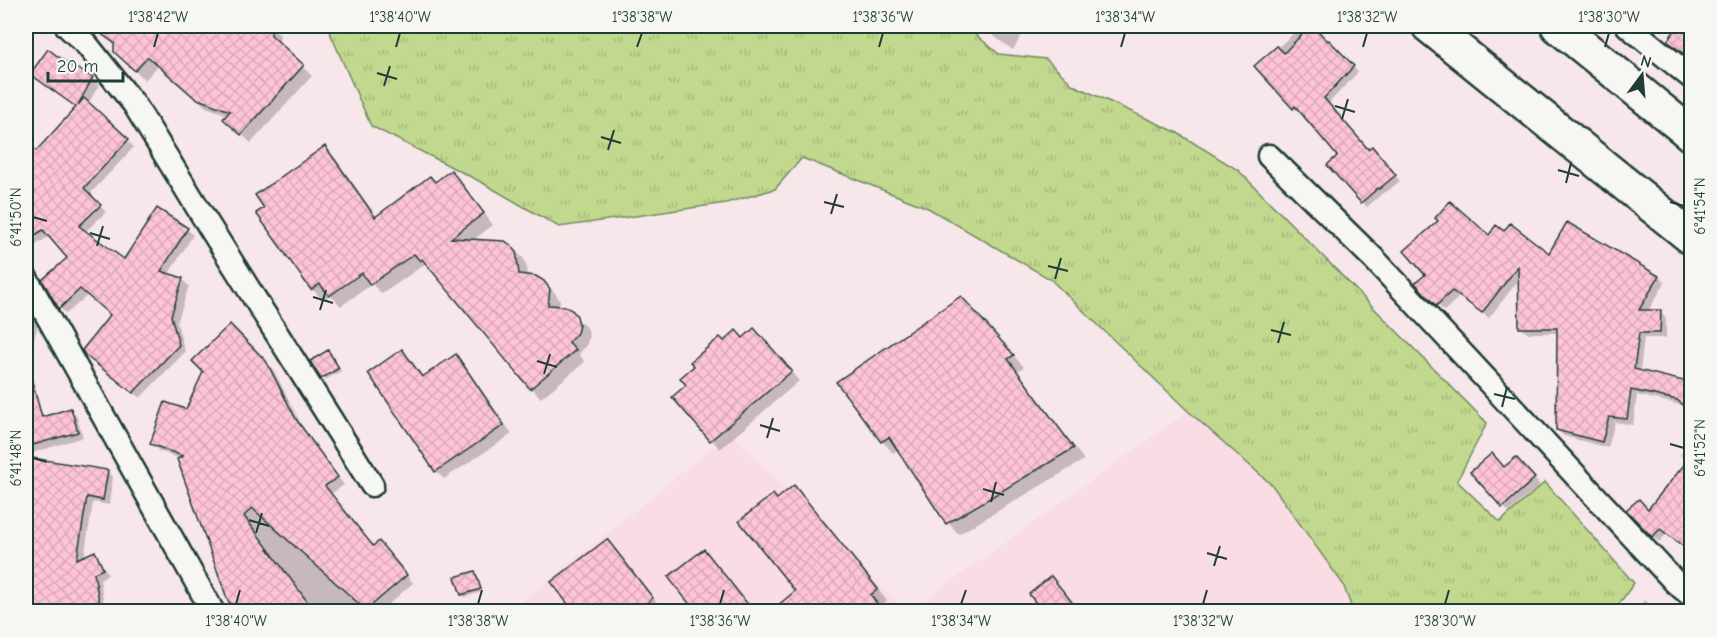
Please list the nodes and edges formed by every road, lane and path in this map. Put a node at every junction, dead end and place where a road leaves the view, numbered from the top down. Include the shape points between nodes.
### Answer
1 (67, 26) edge
2 (1430, 26) edge
3 (1558, 26) edge
4 (1628, 26) edge
5 (1692, 78) edge
6 (1692, 135) edge
7 (1269, 156) dead end
8 (1692, 238) edge
9 (26, 278) edge
10 (372, 484) dead end
11 (1692, 596) edge
12 (213, 612) edge

1 - 10 street via 134,104
2 - 8 main road
3 - 6 main road
4 - 5 street
7 - 11 street via 1375,260
9 - 12 street

